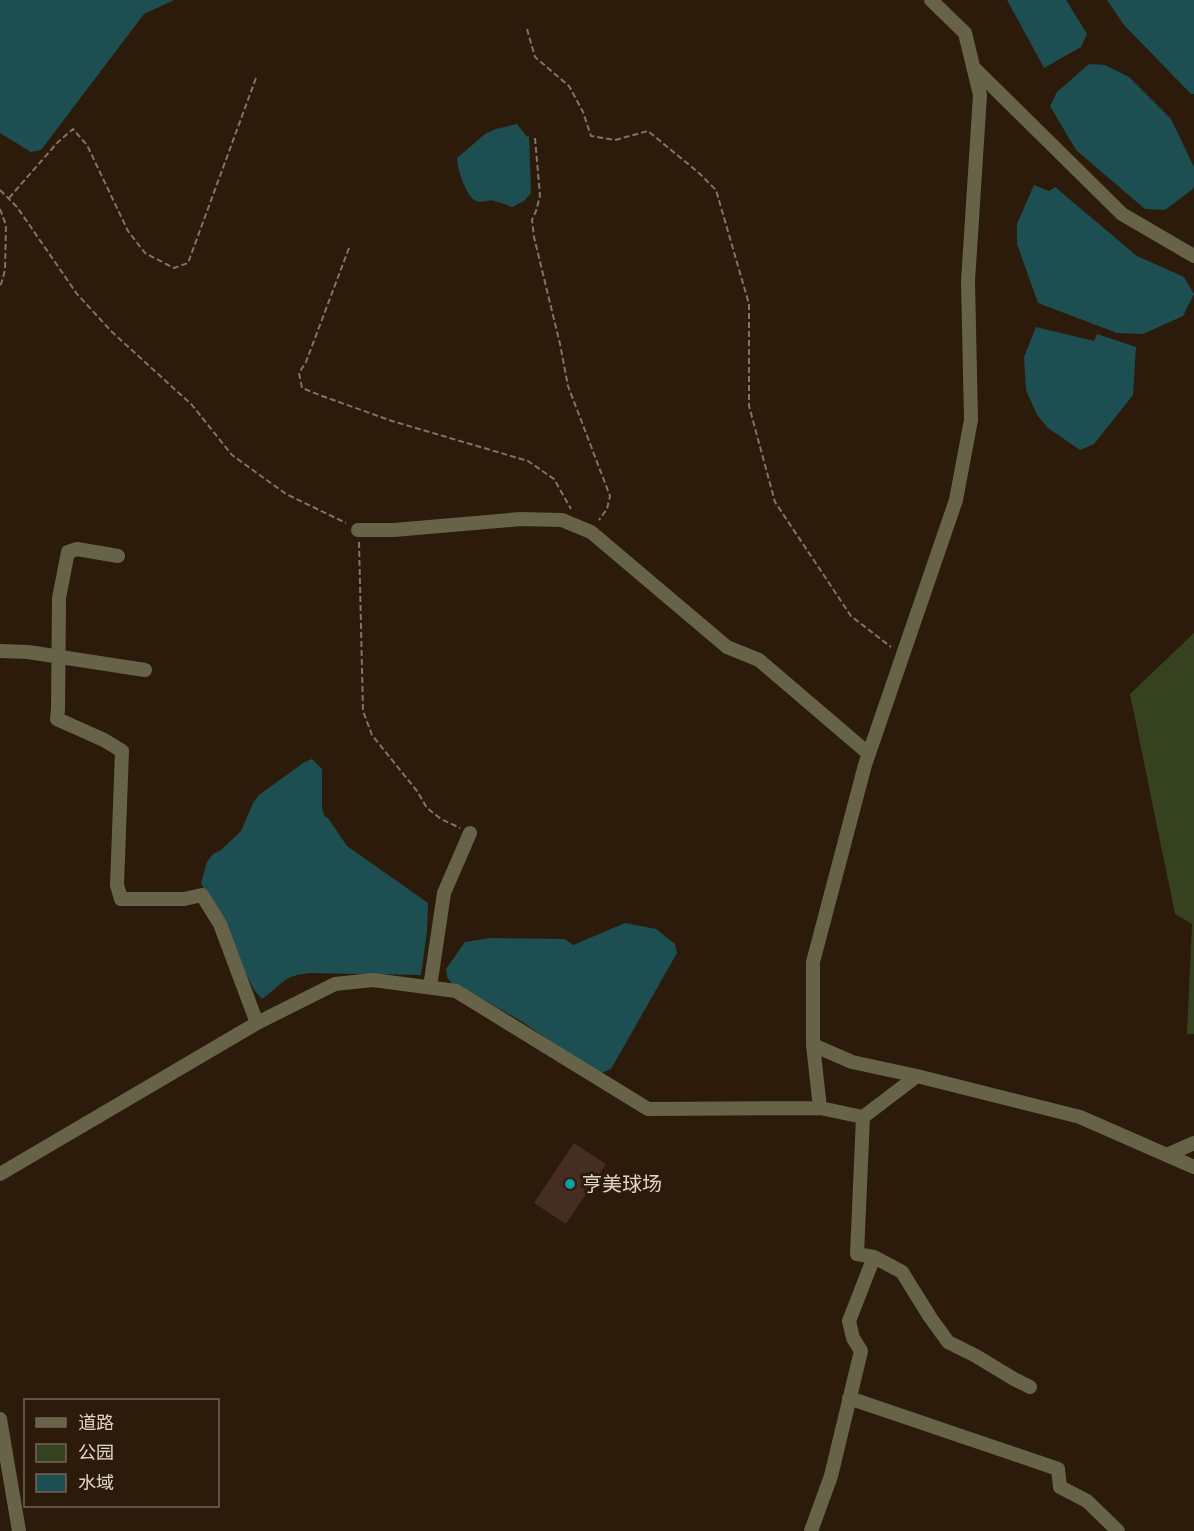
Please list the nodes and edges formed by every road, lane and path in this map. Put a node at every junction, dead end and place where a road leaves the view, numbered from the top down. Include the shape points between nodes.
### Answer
1 (931, 0) edge
2 (526, 29) dead end
3 (974, 68) junction
4 (256, 78) dead end
5 (535, 138) dead end
6 (0, 190) edge
7 (9, 198) junction
8 (0, 209) edge
9 (349, 248) dead end
10 (1194, 256) edge
11 (0, 288) edge
12 (571, 508) dead end
13 (358, 530) junction
14 (591, 532) junction
15 (118, 556) dead end
16 (0, 651) edge
17 (58, 656) junction
18 (902, 656) junction
19 (145, 670) dead end
20 (869, 754) junction
21 (470, 833) joint
22 (430, 987) junction
23 (256, 1023) junction
24 (813, 1045) junction
25 (917, 1076) junction
26 (820, 1108) junction
27 (863, 1117) junction
28 (1194, 1143) edge
29 (1167, 1155) junction
30 (1194, 1167) edge
31 (0, 1174) edge
32 (874, 1257) junction
33 (1030, 1387) dead end
34 (849, 1398) junction
35 (0, 1419) edge
36 (20, 1531) edge
37 (811, 1531) edge
38 (1118, 1531) edge

1 - 3 street via 965,33
2 - 18 path via 535,57 569,86 591,136 615,140 648,131 716,190 749,304 748,406 775,502 851,616
3 - 10 street via 1122,214
3 - 18 street via 980,95 968,281 971,420 956,500
4 - 7 path via 188,263 174,268 145,253 128,231 87,145 73,129
5 - 14 path via 540,196 532,220 534,237 568,386 610,496 607,509
6 - 7 path
7 - 13 path via 77,294 112,332 192,405 231,455 286,494
8 - 11 path via 6,225 5,270
9 - 12 path via 306,362 298,373 302,388 392,421 528,461 554,478
13 - 14 street via 521,519 562,520
13 - 21 path via 363,711 372,735 427,808
14 - 20 street via 727,647 759,660
15 - 17 street via 77,549 68,552 58,598
16 - 17 street
17 - 19 street
17 - 23 street via 57,719 122,751 117,885 121,899 184,899 202,895 220,924
18 - 20 street
20 - 24 street via 813,962
21 - 22 street via 444,893
22 - 23 street via 372,980 335,984
22 - 26 street via 456,991 648,1109
23 - 31 street
24 - 25 street via 852,1062
24 - 26 street
25 - 27 street
25 - 29 street via 1080,1117
26 - 27 street
27 - 32 street via 857,1254
28 - 29 street
29 - 30 street
32 - 33 street via 902,1272 948,1342
32 - 34 street via 849,1321 861,1352
34 - 37 street via 831,1476
34 - 38 street via 1058,1469 1060,1487 1087,1501
35 - 36 street

